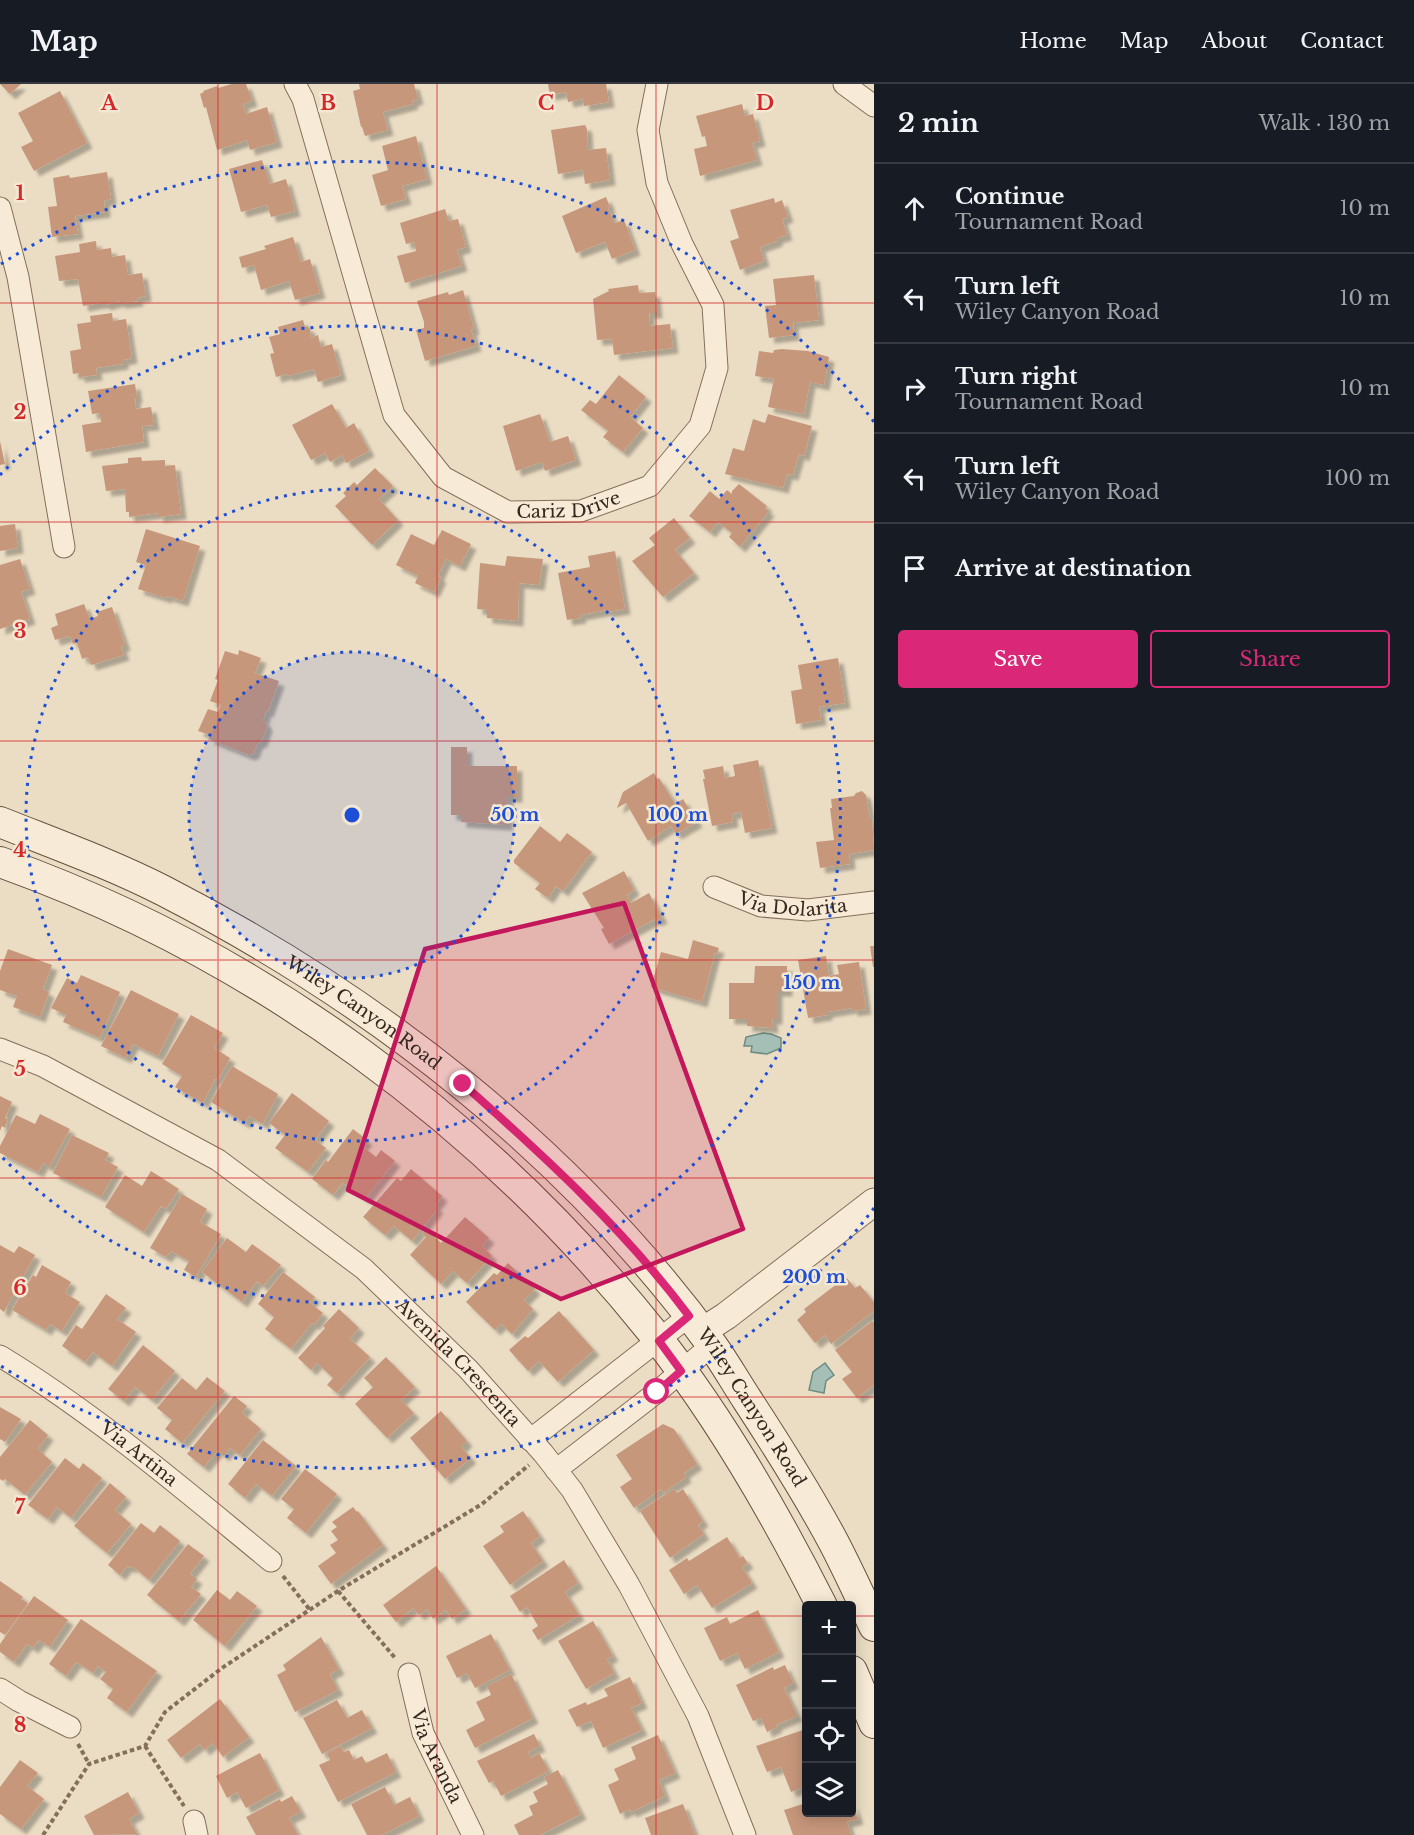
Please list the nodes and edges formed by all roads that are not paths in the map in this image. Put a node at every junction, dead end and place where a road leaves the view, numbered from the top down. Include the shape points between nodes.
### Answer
1 (295, 84) edge
2 (657, 84) edge
3 (844, 84) edge
4 (874, 106) edge
5 (0, 208) edge
6 (64, 547) dead end
7 (0, 822) edge
8 (0, 862) edge
9 (714, 887) dead end
10 (874, 902) edge
11 (0, 1049) edge
12 (872, 1208) edge
13 (701, 1331) junction
14 (659, 1341) junction
15 (0, 1356) edge
16 (681, 1371) junction
17 (536, 1447) junction
18 (556, 1470) junction
19 (271, 1561) road end
20 (820, 1601) edge
21 (874, 1626) edge
22 (409, 1674) road end
23 (856, 1680) edge
24 (0, 1689) edge
25 (874, 1723) edge
26 (70, 1727) dead end
27 (473, 1835) edge
28 (745, 1835) edge

1 - 2 street, Cariz Drive via 303,99 394,415 443,477 508,512 581,512 650,486 700,426 717,368 714,305 657,183 648,130
3 - 4 street
5 - 6 street via 18,278
7 - 13 main road, Wiley Canyon Road via 161,890 253,939 365,1011 463,1084 548,1160 626,1239
8 - 14 main road, Wiley Canyon Road via 124,913 209,956 305,1015 372,1063 516,1182 596,1264
9 - 10 street, Via Dolarita via 761,906 808,910
11 - 17 street, Avenida Crescenta via 43,1066 218,1160 364,1269 468,1369
12 - 13 street
13 - 14 street
13 - 16 street
13 - 21 main road, Wiley Canyon Road via 833,1541
14 - 16 main road, Wiley Canyon Road
14 - 17 street
15 - 19 street, Via Artina via 125,1442
16 - 18 street
16 - 20 main road, Wiley Canyon Road via 788,1539
17 - 18 street, Avenida Crescenta
18 - 28 street, Avenida Crescenta via 629,1585 693,1706
22 - 27 street, Via Aranda via 423,1733
23 - 25 main road
24 - 26 street

